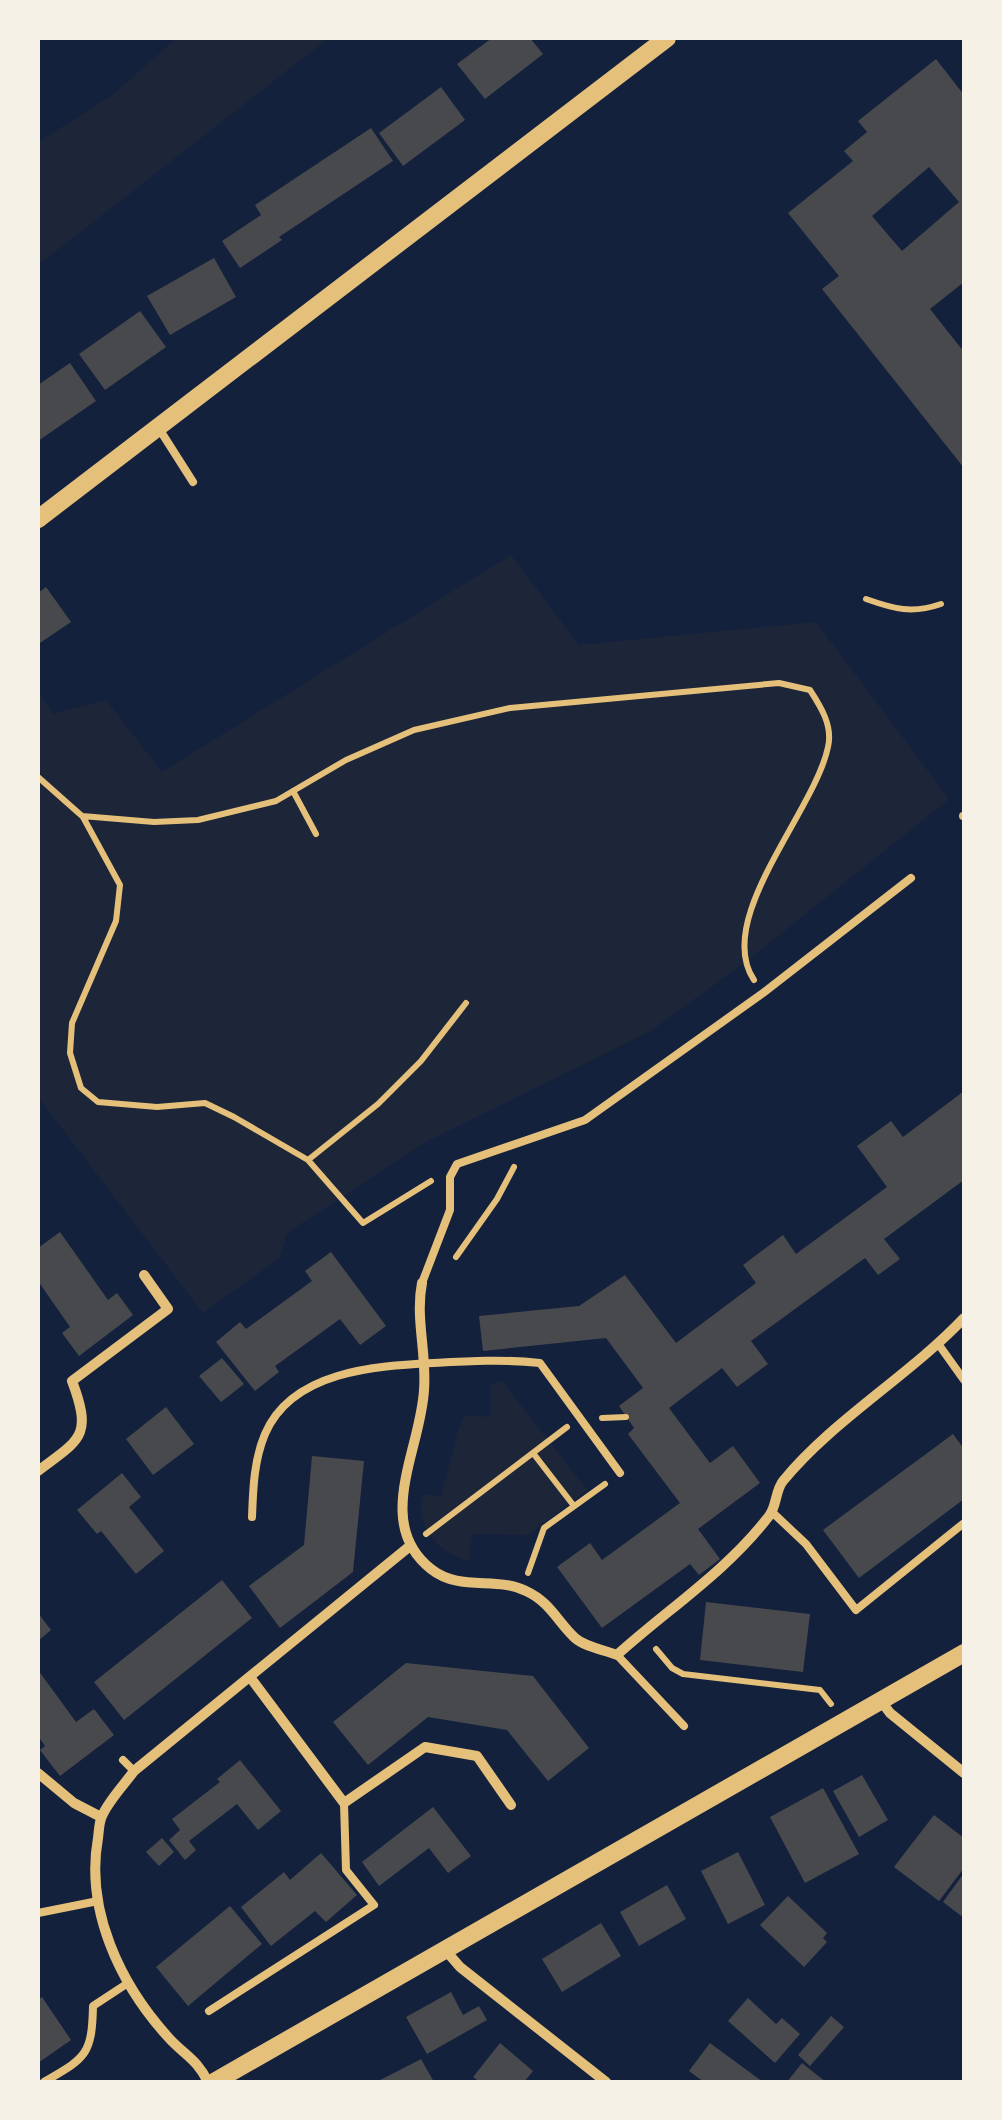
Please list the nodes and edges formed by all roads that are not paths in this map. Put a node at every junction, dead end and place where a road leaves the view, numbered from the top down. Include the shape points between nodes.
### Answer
1 (667, 38) edge
2 (158, 427) junction
3 (193, 482) dead end
4 (38, 519) edge
5 (912, 878) dead end
6 (141, 1271) dead end
7 (422, 1283) joint
8 (964, 1318) edge
9 (938, 1345) junction
10 (426, 1364) junction
11 (964, 1380) edge
12 (38, 1471) edge
13 (620, 1474) road end
14 (772, 1512) junction
15 (252, 1517) dead end
16 (964, 1523) edge
17 (410, 1546) junction
18 (964, 1653) edge
19 (617, 1655) junction
20 (250, 1677) junction
21 (881, 1701) junction
22 (684, 1726) dead end
23 (123, 1760) dead end
24 (134, 1771) junction
25 (38, 1773) edge
26 (964, 1773) edge
27 (344, 1804) junction
28 (511, 1805) dead end
29 (101, 1817) junction
30 (98, 1901) junction
31 (38, 1912) edge
32 (447, 1952) junction
33 (128, 1983) junction
34 (209, 2011) dead end
35 (44, 2082) edge
36 (211, 2082) edge
37 (606, 2082) edge

1 - 2 street
2 - 3 lane
2 - 4 street
5 - 7 lane via 586,1120 457,1164 450,1176 450,1210
6 - 12 street via 168,1309 72,1382 83,1428 76,1442
7 - 10 street
8 - 9 street
9 - 11 lane
9 - 14 street via 780,1484
10 - 13 lane via 540,1363
10 - 15 lane via 381,1365 319,1382 292,1399 266,1431
10 - 17 street via 402,1506
14 - 16 lane via 856,1610
14 - 19 street via 713,1576
17 - 19 street via 450,1582 522,1588 548,1603 577,1640
17 - 20 street
18 - 21 street
19 - 22 lane
20 - 24 street
20 - 27 street
21 - 26 street
21 - 32 street
23 - 24 lane
24 - 29 street
25 - 29 street
27 - 28 street via 424,1747 477,1756
27 - 34 lane via 346,1870 374,1905
29 - 30 street via 94,1859
30 - 31 lane
30 - 33 street
32 - 36 street
32 - 37 street
33 - 35 lane via 92,2006 84,2059
33 - 36 street

